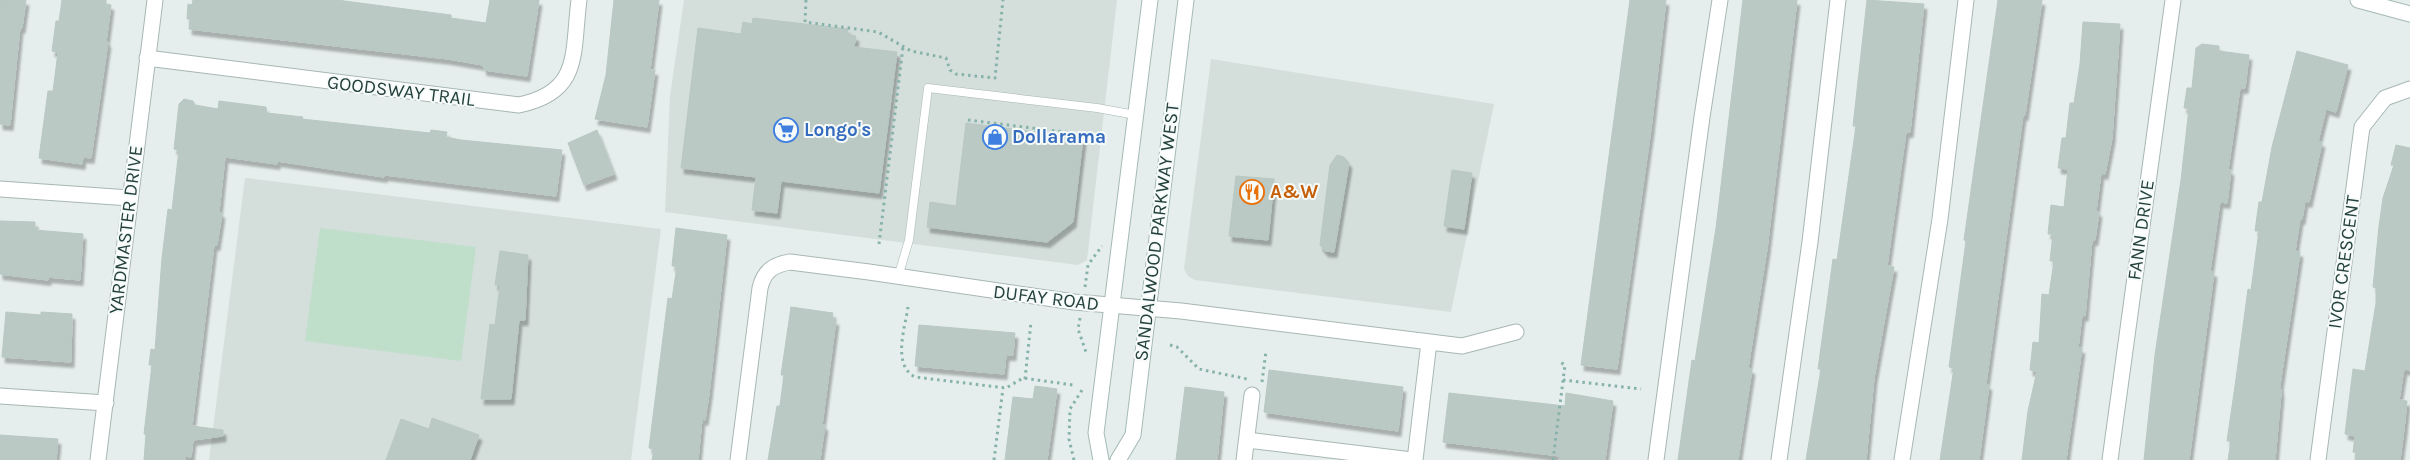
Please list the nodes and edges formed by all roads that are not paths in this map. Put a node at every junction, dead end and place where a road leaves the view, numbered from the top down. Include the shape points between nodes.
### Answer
1 (154, 0) edge
2 (579, 0) edge
3 (1150, 0) edge
4 (1186, 0) edge
5 (1720, 0) edge
6 (1838, 0) edge
7 (1966, 0) edge
8 (2173, 0) edge
9 (2358, 0) edge
10 (2410, 14) edge
11 (147, 58) junction
12 (2410, 88) edge
13 (1136, 115) junction
14 (0, 189) edge
15 (130, 198) junction
16 (898, 277) junction
17 (1113, 306) junction
18 (1147, 308) junction
19 (1516, 332) dead end
20 (1429, 342) junction
21 (1252, 395) dead end
22 (0, 396) edge
23 (106, 402) junction
24 (1247, 440) junction
25 (98, 460) edge
26 (738, 460) edge
27 (1101, 460) edge
28 (1118, 460) edge
29 (1244, 460) edge
30 (1413, 460) edge
31 (1656, 460) edge
32 (1779, 460) edge
33 (1902, 460) edge
34 (2110, 460) edge
35 (2318, 460) edge

1 - 11 street, YARDMASTER DRIVE
2 - 11 street, GOODSWAY TRAIL via 570,75 557,91 539,101 519,106
3 - 13 street, SANDALWOOD PARKWAY WEST
4 - 18 street, SANDALWOOD PARKWAY WEST
5 - 31 street
6 - 32 street via 1810,242
7 - 33 street via 1940,219
8 - 34 street, FANN DRIVE
9 - 10 street
11 - 15 street, YARDMASTER DRIVE
12 - 35 street, IVOR CRESCENT via 2385,98 2362,127
13 - 16 lane via 928,88 909,240
13 - 17 street, SANDALWOOD PARKWAY WEST
14 - 15 street
15 - 23 street, YARDMASTER DRIVE
16 - 17 street, DUFAY ROAD
16 - 26 street, DUFAY ROAD via 790,262 768,270 760,288
17 - 18 street, DUFAY ROAD
17 - 27 street, SANDALWOOD PARKWAY WEST via 1096,433
18 - 20 street, DUFAY ROAD
18 - 28 street, SANDALWOOD PARKWAY WEST via 1133,435
19 - 20 street, DUFAY ROAD via 1462,346
20 - 30 street
21 - 24 street
22 - 23 street
23 - 25 street, YARDMASTER DRIVE
24 - 29 street
24 - 30 street

